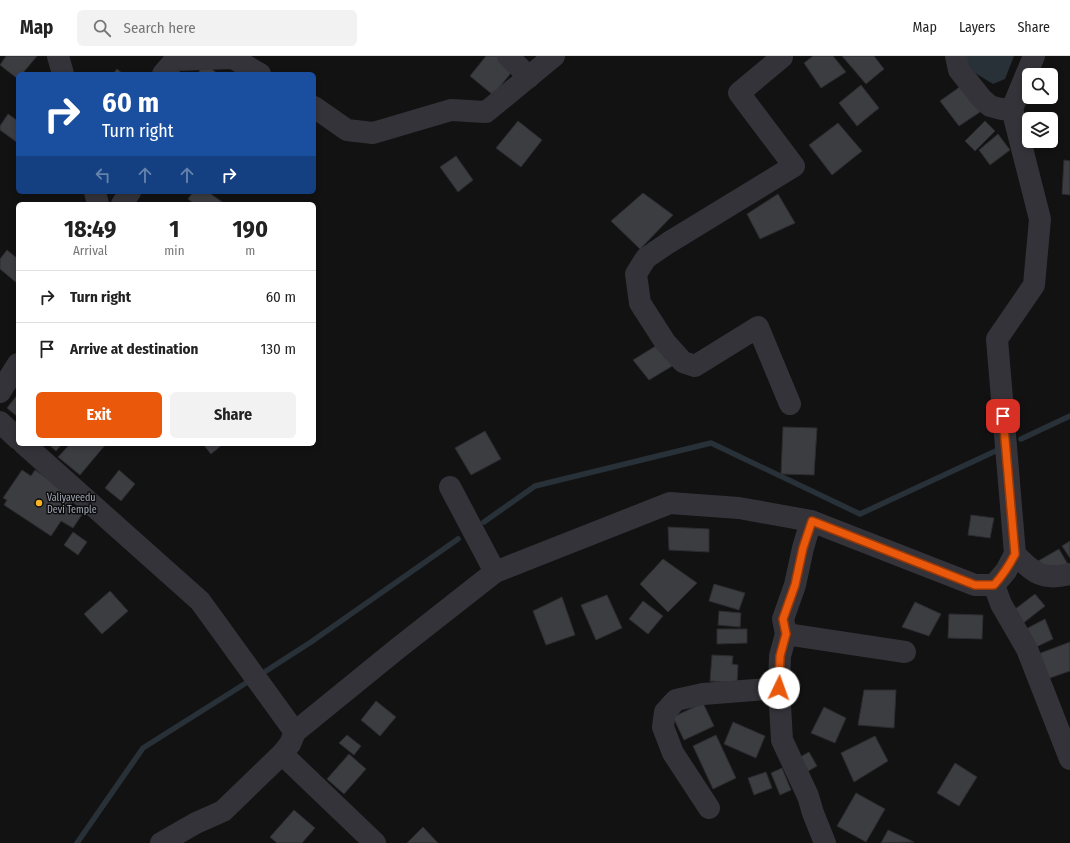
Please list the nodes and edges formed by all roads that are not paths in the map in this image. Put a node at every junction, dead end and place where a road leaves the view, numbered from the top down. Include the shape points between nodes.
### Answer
1 (58, 56) edge
2 (508, 56) edge
3 (554, 56) edge
4 (782, 56) edge
5 (956, 56) edge
6 (1034, 56) edge
7 (171, 63) edge
8 (62, 72) edge
9 (257, 72) edge
10 (529, 77) junction
11 (316, 108) edge
12 (1012, 109) junction
13 (16, 367) edge
14 (0, 392) edge
15 (790, 404) dead end
16 (0, 422) edge
17 (16, 437) edge
18 (26, 446) edge
19 (450, 487) dead end
20 (812, 521) junction
21 (1015, 554) junction
22 (495, 572) junction
23 (1070, 574) edge
24 (994, 585) junction
25 (786, 634) junction
26 (905, 652) dead end
27 (779, 688) junction
28 (295, 732) junction
29 (282, 754) junction
30 (1070, 759) edge
31 (709, 808) dead end
32 (161, 843) edge
33 (375, 843) edge
34 (825, 843) edge

1 - 8 street
2 - 10 street
3 - 10 street
4 - 15 street via 739,93 794,166 646,258 636,274 640,302 665,342 683,362 695,366 758,327
5 - 12 street via 959,70 982,100 990,106
6 - 12 street
7 - 9 street via 233,58
10 - 11 street via 486,112 451,110 373,133 348,130
12 - 21 street via 1040,219 1034,285 997,339
13 - 14 street
16 - 17 street
18 - 28 street via 200,601
19 - 22 street
20 - 22 street via 738,508 670,503
20 - 24 street via 975,585
20 - 25 street via 783,619
21 - 23 street via 1028,568 1044,576
21 - 24 street
22 - 28 street
24 - 30 street via 1001,604 1027,649
25 - 26 street
25 - 27 street via 780,656
27 - 31 street via 703,694 676,700 665,712 664,727 673,753
27 - 34 street via 782,740 808,796 812,813
28 - 29 street
29 - 32 street via 223,811
29 - 33 street

